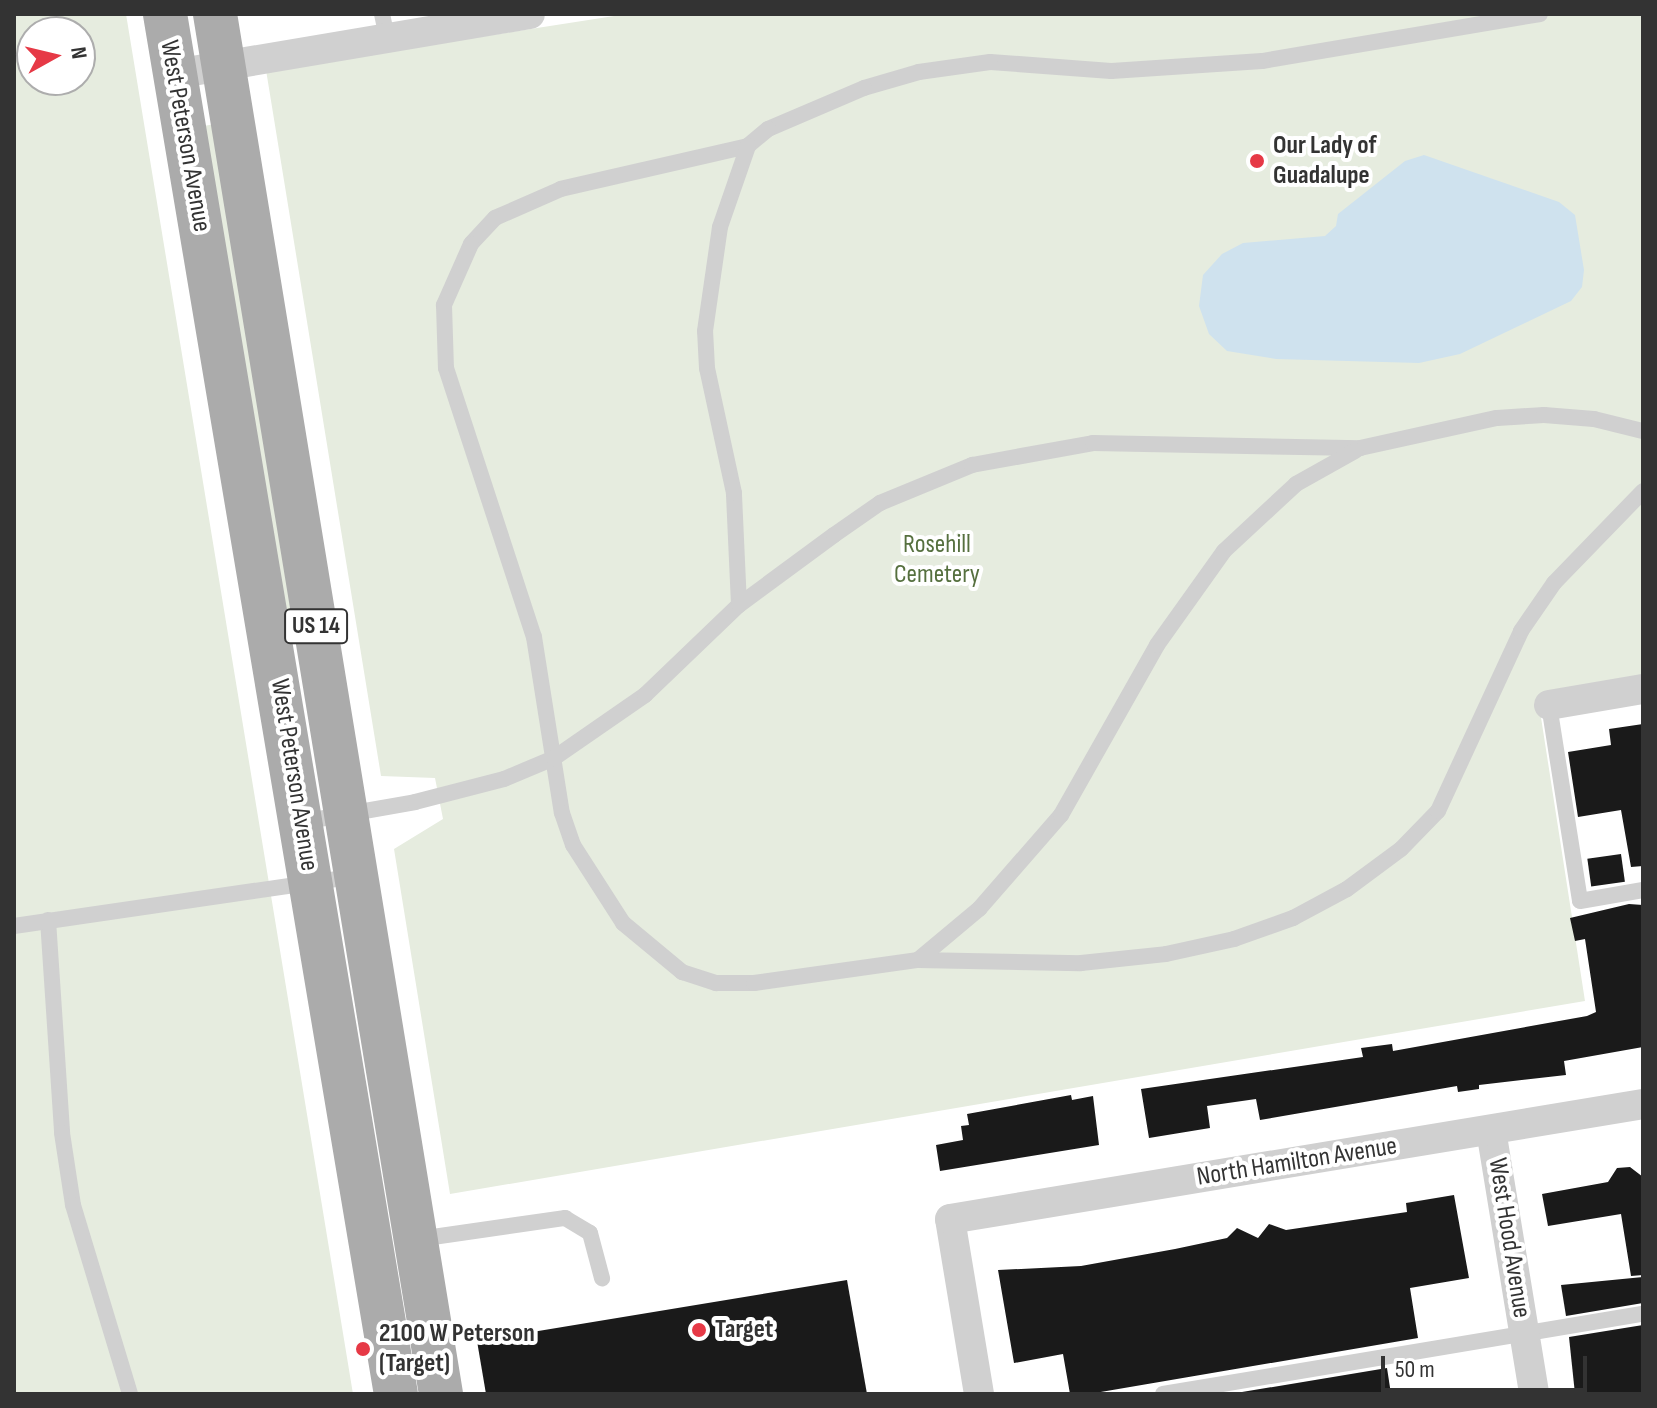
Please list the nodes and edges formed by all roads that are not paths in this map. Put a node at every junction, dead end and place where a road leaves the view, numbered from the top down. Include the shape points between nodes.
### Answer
1 (165, 14) edge
2 (215, 14) edge
3 (530, 14) edge
4 (1540, 14) edge
5 (385, 26) edge
6 (223, 65) junction
7 (175, 74) junction
8 (748, 146) junction
9 (1643, 431) edge
10 (1360, 448) junction
11 (1643, 491) edge
12 (739, 605) junction
13 (1643, 689) edge
14 (1549, 705) joint
15 (554, 758) junction
16 (348, 814) junction
17 (302, 822) junction
18 (358, 876) junction
19 (312, 883) junction
20 (1643, 890) edge
21 (48, 920) junction
22 (14, 926) edge
23 (918, 960) junction
24 (1643, 1104) edge
25 (1491, 1130) junction
26 (417, 1239) junction
27 (602, 1278) dead end
28 (1643, 1314) edge
29 (1525, 1335) junction
30 (130, 1394) edge
31 (396, 1394) edge
32 (441, 1394) edge
33 (979, 1394) edge
34 (1163, 1394) edge
35 (1534, 1394) edge

1 - 7 main road, West Peterson Avenue / US 14
2 - 6 main road, West Peterson Avenue / US 14
3 - 5 street
4 - 8 lane via 1262,61 1111,71 990,62 957,65 864,88 768,129
5 - 6 street
6 - 7 street
6 - 16 main road, West Peterson Avenue / US 14
7 - 17 main road, West Peterson Avenue / US 14
8 - 12 lane via 720,227 705,331 707,368 734,493
8 - 15 lane via 525,200 495,218 471,244 444,305 446,368 534,637
9 - 10 lane via 1594,419 1497,418
10 - 12 lane via 1093,443 972,465 880,503
10 - 23 lane via 1296,484 1224,551 1157,645 1061,815 979,909
11 - 23 lane via 1554,583 1521,631 1438,811 1401,849 1347,889 1293,918 1234,939 1166,954 1081,963
12 - 15 lane via 645,695
13 - 14 street
14 - 20 lane via 1580,901
15 - 16 lane via 504,779
15 - 23 lane via 562,813 595,885 623,923 682,972 716,983 754,983
16 - 17 lane
16 - 18 main road, West Peterson Avenue / US 14
17 - 19 main road, West Peterson Avenue / US 14
18 - 19 lane
18 - 26 main road, West Peterson Avenue / US 14
19 - 21 lane
19 - 31 main road, West Peterson Avenue / US 14
21 - 22 lane
21 - 30 lane via 62,1133 73,1205
24 - 25 street, North Hamilton Avenue
25 - 29 street, West Hood Avenue
25 - 33 street, North Hamilton Avenue via 950,1219
26 - 27 lane via 565,1218 590,1233
26 - 32 main road, West Peterson Avenue / US 14
28 - 29 lane
29 - 34 lane
29 - 35 street, West Hood Avenue

